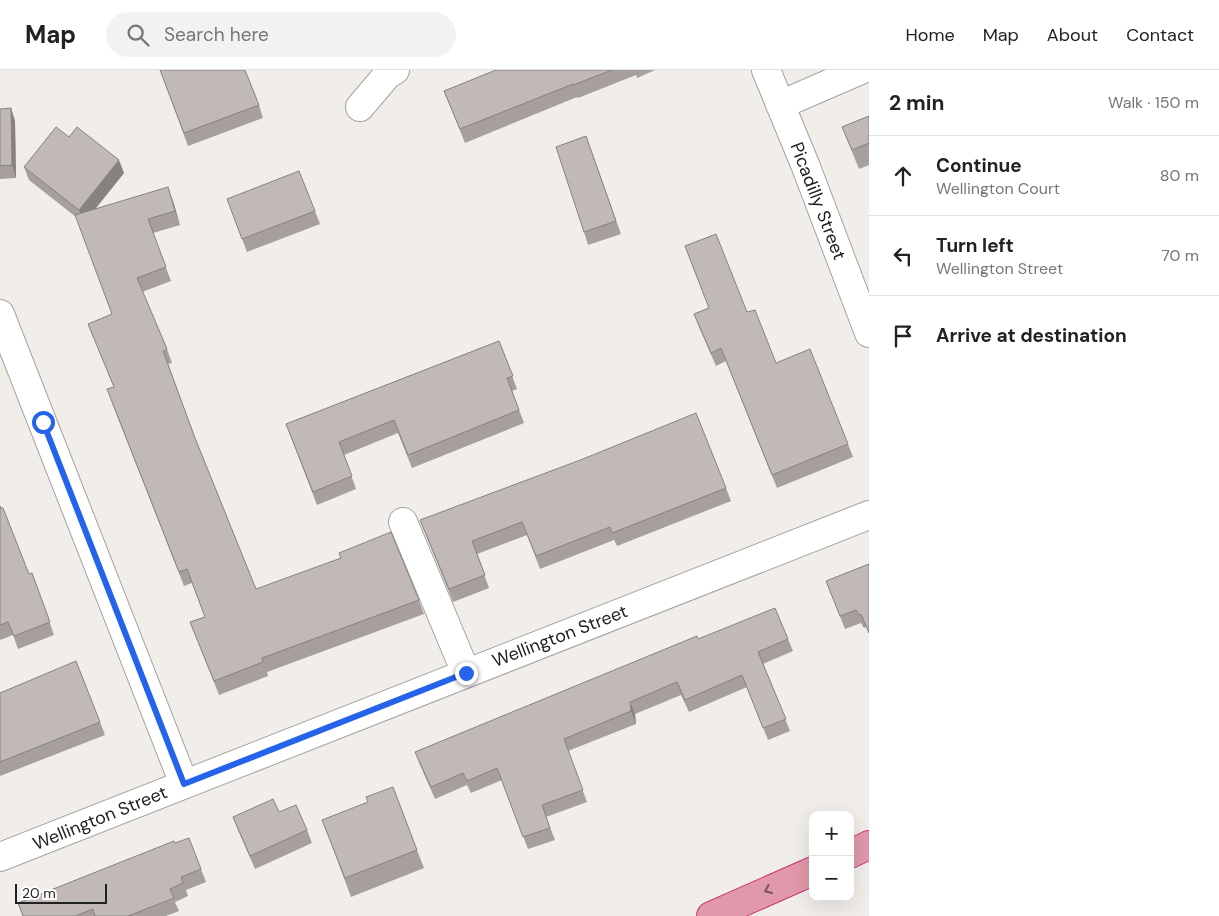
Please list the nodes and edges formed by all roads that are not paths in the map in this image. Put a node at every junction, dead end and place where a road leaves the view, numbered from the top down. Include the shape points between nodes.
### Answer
1 (395, 70) edge
2 (766, 70) edge
3 (861, 70) edge
4 (780, 105) junction
5 (360, 107) dead end
6 (0, 314) edge
7 (869, 332) edge
8 (869, 515) edge
9 (403, 522) dead end
10 (466, 673) junction
11 (184, 784) junction
12 (869, 846) edge
13 (854, 852) edge
14 (0, 857) edge
15 (809, 872) edge
16 (711, 916) edge

1 - 5 street
2 - 4 street, Picadilly Street
3 - 4 street
4 - 7 street, Picadilly Street
6 - 11 street
8 - 10 street, Wellington Street
9 - 10 street
10 - 11 street, Wellington Street
11 - 14 street, Wellington Street
12 - 13 highway
15 -> 16 highway

